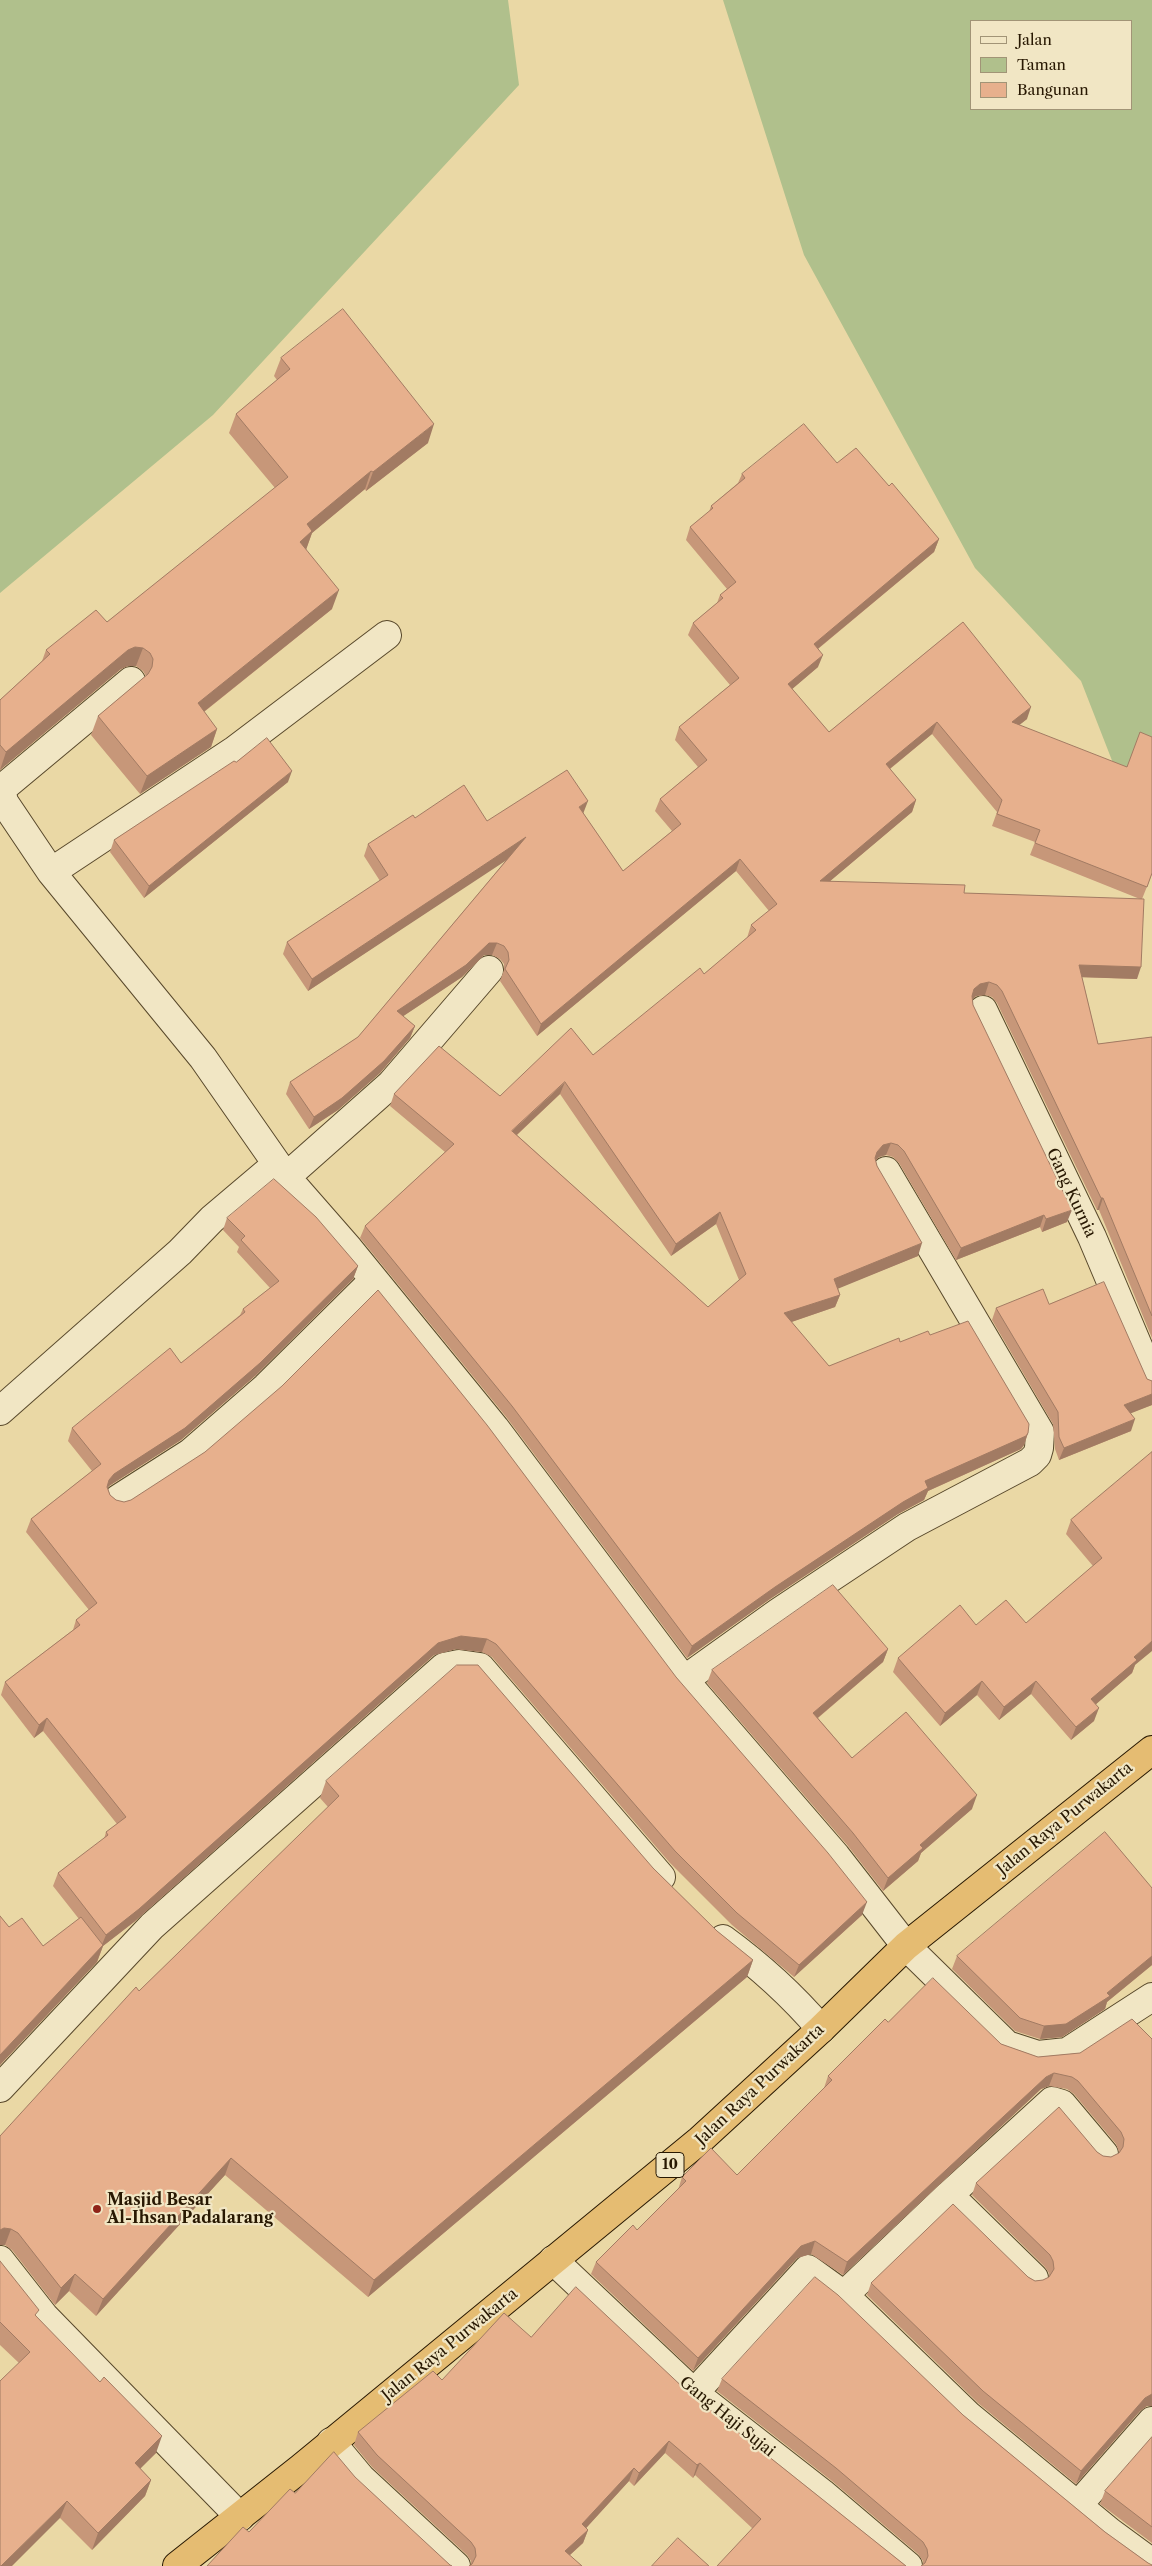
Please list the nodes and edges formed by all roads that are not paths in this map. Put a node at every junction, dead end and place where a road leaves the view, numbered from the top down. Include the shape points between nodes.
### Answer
1 (387, 635) dead end
2 (131, 681) dead end
3 (51, 872) junction
4 (489, 970) dead end
5 (983, 1010) dead end
6 (282, 1171) junction
7 (886, 1171) dead end
8 (374, 1280) junction
9 (1152, 1379) edge
10 (0, 1411) edge
11 (118, 1499) edge
12 (684, 1680) junction
13 (1152, 1750) edge
14 (680, 1895) edge
15 (708, 1923) edge
16 (906, 1946) junction
17 (1149, 2003) edge
18 (821, 2030) junction
19 (0, 2088) edge
20 (1104, 2154) edge
21 (949, 2196) junction
22 (0, 2260) edge
23 (553, 2260) junction
24 (1034, 2278) edge
25 (844, 2295) junction
26 (694, 2392) junction
27 (1152, 2421) edge
28 (331, 2442) junction
29 (1079, 2504) junction
30 (240, 2517) junction
31 (1152, 2563) edge
32 (177, 2566) edge
33 (456, 2566) edge
34 (908, 2566) edge

1 - 3 street via 235,750
2 - 3 street via 3,789 4,802
3 - 6 street via 203,1058
4 - 6 street via 390,1084
5 - 9 street, Gang Kurnia via 1092,1237
6 - 8 street
6 - 10 street via 212,1219 180,1252
7 - 12 street via 1040,1432 1037,1455 1030,1462 907,1527 778,1612
8 - 11 street via 266,1387 190,1453
8 - 12 street via 495,1428
12 - 16 street via 836,1856
13 - 16 highway, Jalan Raya Purwakarta / 10
14 - 19 street via 480,1667 451,1665 444,1667 152,1926
15 - 18 street via 795,1999
16 - 17 street via 1007,2045 1022,2052 1038,2055 1068,2052
16 - 18 highway, Jalan Raya Purwakarta / 10
18 - 23 highway, Jalan Raya Purwakarta / 10 via 700,2140
20 - 21 street via 1062,2104 1052,2101
21 - 24 street
21 - 25 street
22 - 30 street via 44,2316
23 - 26 street, Gang Haji Sujai
23 - 28 highway, Jalan Raya Purwakarta / 10
25 - 26 street via 808,2269
25 - 29 street via 968,2415
26 - 34 street, Gang Haji Sujai
27 - 29 street
28 - 30 highway, Jalan Raya Purwakarta / 10
28 - 33 street via 361,2478
29 - 31 street
30 - 32 highway, Jalan Raya Purwakarta / 10

